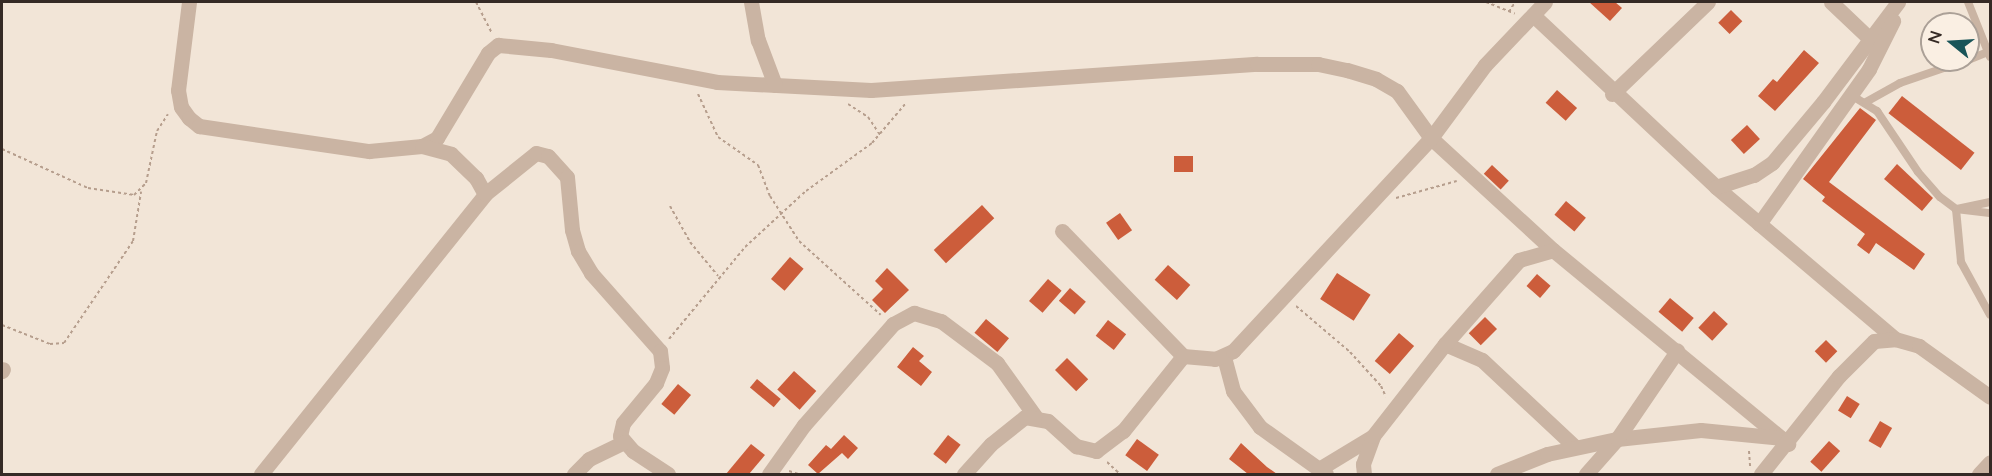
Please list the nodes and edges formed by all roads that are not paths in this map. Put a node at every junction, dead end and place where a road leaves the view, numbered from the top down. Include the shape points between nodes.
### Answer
1 (189, 2) edge
2 (751, 2) edge
3 (1545, 2) edge
4 (1708, 2) edge
5 (1835, 2) edge
6 (1899, 2) edge
7 (1968, 2) edge
8 (1533, 15) junction
9 (1871, 40) junction
10 (1989, 55) edge
11 (1932, 72) edge
12 (775, 85) junction
13 (1612, 94) junction
14 (1851, 94) junction
15 (1866, 102) junction
16 (1431, 138) junction
17 (422, 146) junction
18 (1716, 188) junction
19 (485, 194) junction
20 (1990, 201) edge
21 (1956, 208) junction
22 (1990, 213) edge
23 (1759, 224) junction
24 (1062, 231) dead end
25 (1553, 250) junction
26 (1990, 315) edge
27 (1895, 339) junction
28 (1445, 344) junction
29 (1677, 351) junction
30 (1183, 356) junction
31 (1224, 357) junction
32 (1990, 398) edge
33 (1035, 416) junction
34 (1373, 436) junction
35 (1617, 439) junction
36 (1784, 441) junction
37 (624, 442) junction
38 (1574, 446) junction
39 (1990, 462) edge
40 (1323, 472) edge
41 (1756, 473) edge
42 (261, 474) edge
43 (574, 474) edge
44 (668, 474) edge
45 (769, 474) edge
46 (964, 474) edge
47 (1364, 474) edge
48 (1497, 474) edge
49 (1586, 474) edge
50 (1980, 474) edge

1 - 17 street via 180,64 181,107 199,126 369,151
2 - 12 street via 758,40
3 - 8 street
4 - 13 street
5 - 9 street
6 - 9 street
6 - 14 street via 1878,53
7 - 10 lane
8 - 13 street
8 - 16 street via 1485,65
9 - 18 street via 1772,163 1754,175
11 - 15 lane via 1900,83
12 - 16 street via 917,88 1257,64 1318,64 1376,79 1397,91
12 - 17 street via 693,78 551,50 498,45 488,53 446,125
13 - 18 street
14 - 15 lane
14 - 23 street
15 - 21 lane via 1877,111 1918,172
16 - 25 street
16 - 31 street
17 - 19 street via 452,154 476,178
18 - 23 street
19 - 37 street via 536,153 548,156 567,177 578,251 660,351 662,368 656,383 620,430
19 - 42 street
20 - 21 lane
21 - 22 lane
21 - 26 lane via 1961,262
23 - 27 street
24 - 30 street
25 - 28 street via 1519,260
25 - 29 street
27 - 32 street via 1919,346
27 - 36 street via 1875,341 1858,355
28 - 34 street
28 - 38 street via 1482,360
29 - 35 street
29 - 36 street
30 - 31 street
30 - 33 street via 1123,431 1096,451 1076,446 1048,421
31 - 40 street via 1233,392 1260,427
33 - 45 street via 997,363 949,326 914,313 893,324 804,425
33 - 46 street via 1015,422
34 - 40 street
34 - 47 street via 1363,464
35 - 36 street via 1701,430
35 - 38 street
35 - 49 street
36 - 41 street
37 - 43 street via 589,459
37 - 44 street
38 - 48 street
39 - 50 street

